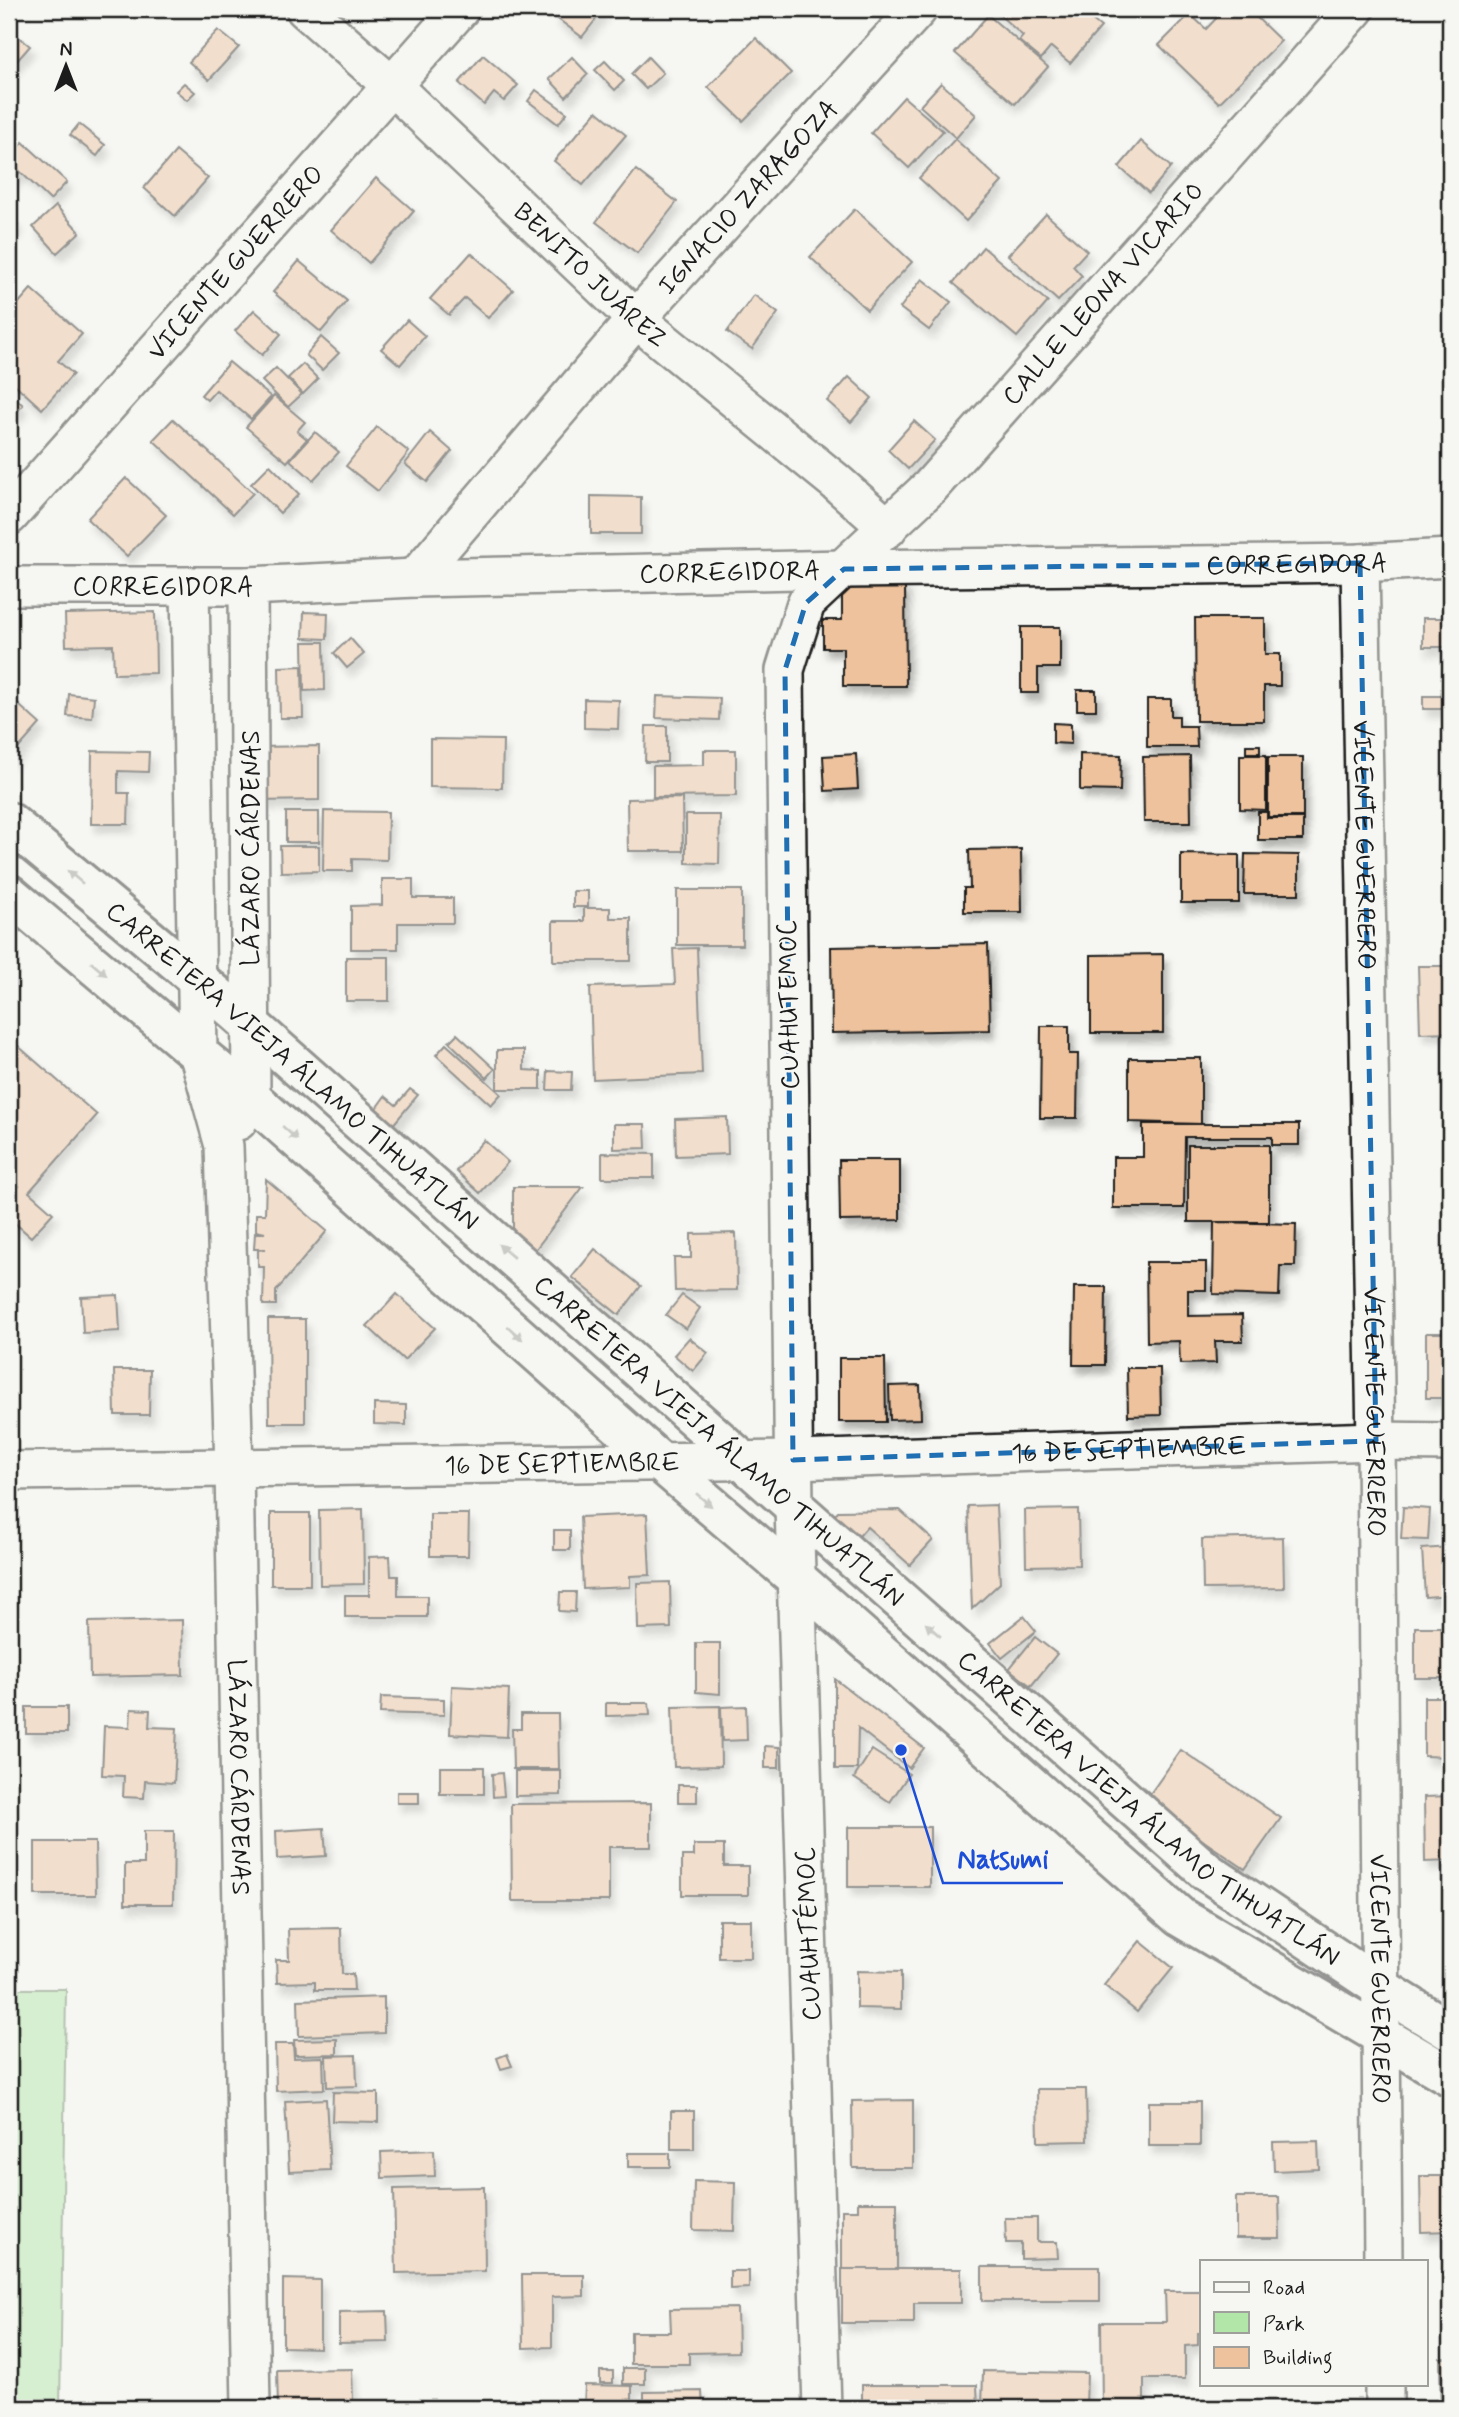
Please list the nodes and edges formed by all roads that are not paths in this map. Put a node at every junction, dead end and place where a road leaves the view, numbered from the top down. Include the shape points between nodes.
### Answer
1 (305, 9) edge
2 (460, 9) edge
3 (918, 9) edge
4 (1355, 9) edge
5 (392, 86) junction
6 (636, 318) junction
7 (9, 516) edge
8 (888, 528) junction
9 (1450, 558) edge
10 (1360, 564) junction
11 (844, 569) junction
12 (415, 578) junction
13 (9, 586) edge
14 (190, 586) junction
15 (248, 586) junction
16 (9, 822) edge
17 (9, 894) edge
18 (195, 978) junction
19 (251, 1026) junction
20 (198, 1052) junction
21 (251, 1098) junction
22 (224, 1146) junction
23 (1376, 1441) junction
24 (1450, 1442) edge
25 (743, 1460) junction
26 (793, 1460) junction
27 (660, 1462) junction
28 (234, 1468) junction
29 (9, 1471) edge
30 (794, 1507) junction
31 (796, 1579) junction
32 (1381, 1988) junction
33 (1450, 2031) edge
34 (1382, 2036) junction
35 (1450, 2076) edge
36 (1383, 2260) edge
37 (1384, 2386) edge
38 (251, 2408) edge
39 (822, 2408) edge
40 (1384, 2408) edge

1 - 5 street, BENITO JUÁREZ
2 - 5 street, VICENTE GUERRERO
3 - 6 street, IGNACIO ZARAGOZA
4 - 8 street, CALLE LEONA VICARIO via 930,487
5 - 6 street, BENITO JUÁREZ
5 - 7 street, VICENTE GUERRERO
6 - 8 street, BENITO JUÁREZ
6 - 12 street, IGNACIO ZARAGOZA
8 - 11 street, CALLE LEONA VICARIO
9 - 10 street, CORREGIDORA
10 - 11 street, CORREGIDORA
10 - 23 street, VICENTE GUERRERO
11 - 12 street, CORREGIDORA
11 - 26 street, CUAHUTEMOC via 806,603 785,670
12 - 15 street, CORREGIDORA
13 - 14 street, CORREGIDORA
14 - 15 street, CORREGIDORA
14 - 18 street, LÁZARO CÁRDENAS
15 - 19 street, LÁZARO CÁRDENAS
18 -> 16 main road, CARRETERA VIEJA ÁLAMO TIHUATLÁN
17 -> 20 main road, CARRETERA VIEJA ÁLAMO TIHUATLÁN
18 - 19 main road, CARRETERA VIEJA ÁLAMO TIHUATLÁN
18 - 20 street, LÁZARO CÁRDENAS
19 - 21 street, LÁZARO CÁRDENAS
25 -> 19 main road, CARRETERA VIEJA ÁLAMO TIHUATLÁN
20 - 21 main road, CARRETERA VIEJA ÁLAMO TIHUATLÁN
20 - 22 street, LÁZARO CÁRDENAS
21 - 22 street, LÁZARO CÁRDENAS
21 -> 27 main road, CARRETERA VIEJA ÁLAMO TIHUATLÁN
22 - 28 street, LÁZARO CÁRDENAS
23 - 24 street, 16 DE SEPTIEMBRE
23 - 26 street, 16 DE SEPTIEMBRE
23 - 32 street, VICENTE GUERRERO
25 - 26 street, 16 DE SEPTIEMBRE
25 - 27 street, 16 DE SEPTIEMBRE
25 - 30 main road, CARRETERA VIEJA ÁLAMO TIHUATLÁN
26 - 30 street, CUAUHTÉMOC
27 - 28 street, 16 DE SEPTIEMBRE
27 -> 31 main road, CARRETERA VIEJA ÁLAMO TIHUATLÁN
28 - 29 street, 16 DE SEPTIEMBRE
28 - 38 street, LÁZARO CÁRDENAS
30 - 31 street, CUAUHTÉMOC
32 -> 30 main road, CARRETERA VIEJA ÁLAMO TIHUATLÁN via 1207,1872
31 - 34 main road, CARRETERA VIEJA ÁLAMO TIHUATLÁN via 1181,1917
31 - 39 street, CUAUHTÉMOC
32 - 33 main road, CARRETERA VIEJA ÁLAMO TIHUATLÁN
32 - 34 street, VICENTE GUERRERO
34 - 35 main road, CARRETERA VIEJA ÁLAMO TIHUATLÁN
34 - 36 street, VICENTE GUERRERO
37 - 40 street

